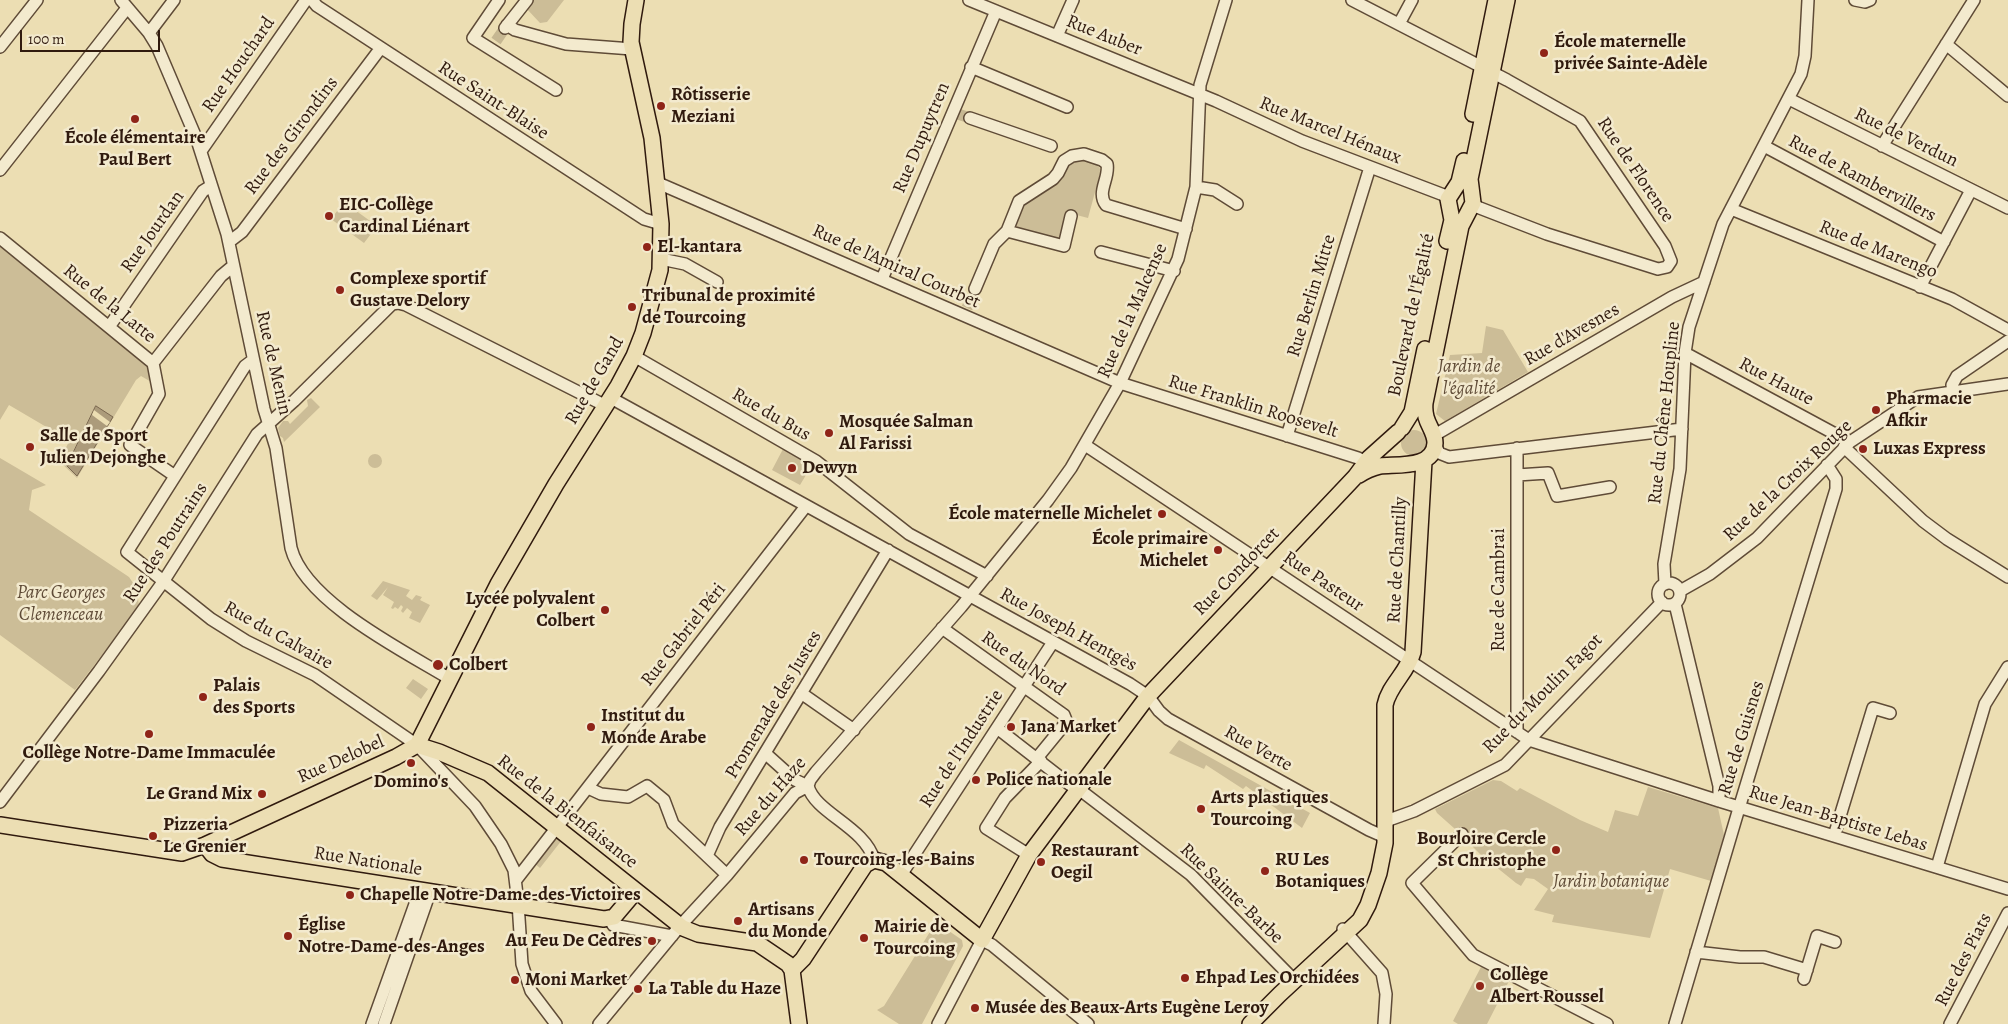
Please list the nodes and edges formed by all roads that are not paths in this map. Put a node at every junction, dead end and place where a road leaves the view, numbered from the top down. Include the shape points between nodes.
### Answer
1 (37, 0) edge
2 (174, 0) edge
3 (306, 0) edge
4 (312, 0) edge
5 (499, 0) edge
6 (527, 0) edge
7 (636, 0) edge
8 (969, 0) edge
9 (1073, 0) edge
10 (1226, 0) edge
11 (1352, 0) edge
12 (1412, 0) edge
13 (1496, 0) edge
14 (1507, 0) edge
15 (1808, 0) edge
16 (1855, 0) edge
17 (1870, 0) edge
18 (1974, 0) edge
19 (124, 4) edge
20 (996, 11) junction
21 (1399, 24) junction
22 (149, 33) junction
23 (1057, 36) junction
24 (1946, 44) junction
25 (0, 47) edge
26 (380, 49) junction
27 (632, 49) junction
28 (971, 67) junction
29 (1487, 70) junction
30 (556, 90) dead end
31 (1199, 94) junction
32 (2008, 96) edge
33 (1789, 99) junction
34 (1067, 107) dead end
35 (970, 118) tunnel mouth
36 (1051, 146) dead end
37 (1764, 146) junction
38 (1882, 146) junction
39 (201, 150) junction
40 (1370, 167) junction
41 (0, 170) edge
42 (658, 182) junction
43 (211, 186) junction
44 (1196, 188) junction
45 (1971, 190) junction
46 (1450, 199) junction
47 (1237, 204) dead end
48 (1471, 204) junction
49 (2008, 208) edge
50 (1731, 209) junction
51 (1071, 216) dead end
52 (660, 224) junction
53 (1186, 229) junction
54 (1008, 231) junction
55 (0, 238) edge
56 (229, 242) junction
57 (1944, 242) junction
58 (1101, 252) dead end
59 (661, 259) junction
60 (233, 266) junction
61 (1174, 271) junction
62 (882, 279) junction
63 (717, 282) dead end
64 (1704, 282) junction
65 (1920, 287) junction
66 (975, 289) tunnel mouth
67 (109, 327) junction
68 (2008, 330) edge
69 (2008, 342) edge
70 (1685, 353) junction
71 (634, 356) junction
72 (253, 360) junction
73 (153, 363) junction
74 (1120, 383) junction
75 (2008, 384) edge
76 (1952, 392) junction
77 (608, 402) junction
78 (269, 424) junction
79 (1682, 429) junction
80 (1400, 430) junction
81 (1287, 436) junction
82 (1433, 437) junction
83 (1847, 444) junction
84 (1085, 445) junction
85 (1516, 448) junction
86 (1418, 462) junction
87 (1369, 465) junction
88 (1827, 465) junction
89 (1517, 474) junction
90 (175, 476) junction
91 (1610, 487) dead end
92 (806, 506) junction
93 (888, 550) junction
94 (1269, 568) junction
95 (986, 576) junction
96 (2008, 577) edge
97 (164, 582) junction
98 (1665, 584) junction
99 (1680, 592) junction
100 (970, 595) junction
101 (1662, 602) junction
102 (1675, 604) junction
103 (942, 628) junction
104 (1053, 642) junction
105 (1410, 661) junction
106 (2008, 667) edge
107 (450, 679) junction
108 (1023, 687) junction
109 (802, 693) junction
110 (1148, 696) junction
111 (1890, 713) dead end
112 (997, 728) junction
113 (854, 730) junction
114 (1517, 732) junction
115 (1529, 740) junction
116 (417, 746) junction
117 (765, 753) junction
118 (1039, 760) junction
119 (808, 786) junction
120 (588, 788) junction
121 (1077, 789) junction
122 (1719, 801) junction
123 (0, 802) edge
124 (1739, 807) junction
125 (0, 825) edge
126 (557, 828) junction
127 (1386, 829) junction
128 (1462, 834) dead end
129 (1834, 836) junction
130 (206, 844) junction
131 (1029, 855) junction
132 (707, 856) junction
133 (874, 860) junction
134 (1937, 867) junction
135 (727, 875) junction
136 (901, 875) junction
137 (516, 880) junction
138 (2008, 889) edge
139 (425, 891) junction
140 (636, 891) junction
141 (518, 906) junction
142 (2008, 913) edge
143 (610, 919) junction
144 (676, 931) junction
145 (1345, 931) junction
146 (982, 940) junction
147 (1835, 942) dead end
148 (1696, 952) junction
149 (792, 970) junction
150 (1292, 978) junction
151 (372, 1024) edge
152 (384, 1024) edge
153 (556, 1024) edge
154 (599, 1024) edge
155 (799, 1024) edge
156 (938, 1024) edge
157 (1088, 1024) edge
158 (1238, 1024) edge
159 (1250, 1024) edge
160 (1384, 1024) edge
161 (1607, 1024) edge
162 (1675, 1024) edge
163 (1950, 1024) edge

1 - 25 street
2 - 22 street
3 - 39 street, Rue Houchard
4 - 26 street, Rue Saint-Blaise
5 - 30 street via 473,38 494,46
6 - 27 street via 506,27 566,44
7 - 27 main road, Rue de Gand via 631,30
8 - 20 street, Rue Auber
9 - 23 street
10 - 31 street, Rue de la Malcense
11 - 21 street
12 - 21 street
13 - 29 main road, Boulevard de l'Égalité
14 - 29 main road, Boulevard de l'Égalité
15 - 33 street, Rue du Chêne Houpline via 1804,62
16 - 17 street
18 - 24 street
19 - 22 street, Rue de Menin
19 - 41 street
20 - 23 street, Rue Auber
20 - 28 street, Rue Dupuytren
21 - 29 street
22 - 39 street, Rue de Menin
23 - 31 street, Rue Auber
24 - 32 street
24 - 38 street
26 - 52 street, Rue Saint-Blaise via 644,219
26 - 56 street, Rue des Girondins via 242,232
27 - 42 main road, Rue de Gand via 651,129
28 - 34 street
28 - 62 street, Rue Dupuytren via 955,113
29 - 46 main road, Boulevard de l'Égalité via 1459,182
29 - 48 main road, Boulevard de l'Égalité via 1470,179
29 - 48 street, Rue de Florence via 1580,121 1665,246 1671,261 1667,267 1658,269 1547,234
31 - 40 street, Rue Marcel Hénaux via 1277,131
31 - 44 street, Rue de la Malcense
33 - 37 street, Rue du Chêne Houpline
33 - 38 street, Rue de Verdun
35 - 36 street
37 - 50 street, Rue du Chêne Houpline
37 - 57 street, Rue de Rambervillers
38 - 45 street, Rue de Verdun
39 - 43 street, Rue de Menin
40 - 46 street, Rue Marcel Hénaux
40 - 81 street, Rue Berlin Mitte
42 - 52 main road, Rue de Gand
42 - 62 street, Rue de l'Amiral Courbet
43 - 56 street, Rue de Menin
43 - 67 street, Rue Jourdan via 203,191
44 - 47 street via 1215,190
44 - 53 street, Rue de la Malcense
45 - 49 street, Rue de Verdun
45 - 57 street
46 - 48 main road via 1454,212 1460,214
46 - 48 main road via 1462,189 1468,191
46 - 80 main road, Boulevard de l'Égalité via 1451,224 1414,406
48 - 82 main road, Boulevard de l'Égalité via 1461,226 1425,403 1424,414
50 - 64 street, Rue du Chêne Houpline
50 - 65 street, Rue de Marengo
51 - 54 street via 1064,246
52 - 59 main road, Rue de Gand
53 - 54 street via 1106,205 1102,195 1107,164 1098,158 1080,154 1067,158 1053,179 1019,201
53 - 61 street, Rue de la Malcense
54 - 66 street via 994,244
55 - 67 street, Rue de la Latte
56 - 60 street, Rue de Menin
57 - 65 street
58 - 61 street
59 - 63 street via 685,264
59 - 71 main road, Rue de Gand via 655,291
60 - 72 street, Rue de Menin
60 - 73 street via 221,276
61 - 74 street, Rue de la Malcense
62 - 74 street, Rue de l'Amiral Courbet via 966,312
64 - 70 street, Rue du Chêne Houpline
64 - 82 street, Rue d'Avesnes via 1672,297
65 - 68 street, Rue de Marengo via 1952,299
67 - 73 street, Rue de la Latte
69 - 76 street via 1956,376
70 - 79 street, Rue du Chêne Houpline
70 - 83 street, Rue Haute
71 - 77 main road, Rue de Gand
71 - 95 street, Rue du Bus via 816,461 908,534
72 - 78 street, Rue de Menin
72 - 90 street via 245,366
73 - 90 street, Rue de la Latte via 159,394 130,445
74 - 81 street, Rue Franklin Roosevelt
74 - 84 street, Rue de la Malcense
75 - 76 street, Rue de la Croix Rouge
76 - 83 street, Rue de la Croix Rouge via 1918,397
77 - 78 street, Rue des Poutrains via 398,302 384,310
77 - 92 street, Rue Joseph Hentgès
77 - 107 main road, Rue de Gand via 498,584
78 - 97 street, Rue des Poutrains via 254,438
78 - 107 street, Rue de Menin via 291,548 305,577 350,617
79 - 85 street
79 - 98 street, Rue du Chêne Houpline via 1680,469 1664,564
80 - 82 main road via 1417,423
80 - 86 main road via 1395,440 1396,450 1402,459
80 - 87 main road, Rue Condorcet
81 - 87 street, Rue Franklin Roosevelt
82 - 85 street via 1439,453 1444,456
82 - 86 main road via 1432,454
83 - 88 street, Rue de la Croix Rouge
83 - 96 street, Rue Haute via 1928,525
84 - 94 street, Rue Pasteur
84 - 95 street, Rue de la Malcense via 1058,486
85 - 89 street, Rue de Cambrai
86 - 87 main road
86 - 105 main road, Rue de Chantilly
87 - 94 main road, Rue Condorcet
88 - 99 street, Rue de la Croix Rouge via 1757,538
88 - 124 street, Rue de Guisnes via 1836,479 1836,490
89 - 91 street via 1548,473 1556,496
89 - 114 street, Rue de Cambrai
90 - 97 street, Rue du Calvaire via 127,552
92 - 93 street, Rue Joseph Hentgès
92 - 120 street, Rue Gabriel Péri
93 - 100 street, Rue Joseph Hentgès
93 - 109 street, Promenade des Justes
94 - 105 street, Rue Pasteur
94 - 110 main road, Rue Condorcet
95 - 100 street, Rue de la Malcense
97 - 116 street, Rue du Calvaire via 219,625 315,675
97 - 123 street, Rue des Poutrains
98 - 99 street via 1674,584
98 - 101 street via 1658,594
99 - 102 street via 1680,599
100 - 103 street, Rue du Haze
100 - 104 street, Rue Joseph Hentgès
101 - 102 street
101 - 115 street, Rue du Moulin Fagot
102 - 122 street via 1719,786
103 - 108 street, Rue du Nord
103 - 113 street, Rue du Haze
104 - 108 street, Rue de l'Industrie
104 - 110 street, Rue Joseph Hentgès
105 - 114 street, Rue Pasteur
105 - 127 main road via 1385,705
106 - 134 street via 1985,704
107 - 116 main road, Rue de Gand
108 - 112 street, Rue de l'Industrie
108 - 118 street, Rue du Nord via 1065,717 1064,725
109 - 113 street
109 - 117 street, Promenade des Justes
110 - 121 main road, Rue Condorcet
110 - 127 street, Rue Verte via 1164,716 1183,728 1369,830
111 - 129 street via 1873,708
112 - 118 street, Rue Sainte-Barbe
112 - 136 street, Rue de l'Industrie
113 - 119 street, Rue du Haze via 811,778
114 - 115 street, Rue Jean-Baptiste Lebas
115 - 122 street, Rue Jean-Baptiste Lebas
115 - 127 street, Rue du Moulin Fagot via 1497,770 1414,811
116 - 126 main road, Rue de la Bienfaisance via 483,770
116 - 130 main road, Rue Delobel
116 - 137 street, Rue du Calvaire via 484,819 510,863
117 - 119 street via 795,780
117 - 132 street, Promenade des Justes via 720,827
118 - 121 street, Rue Sainte-Barbe
118 - 131 street via 1005,798 986,828
119 - 133 street via 814,798 868,845
119 - 135 street, Rue du Haze via 795,793
120 - 126 street, Rue Gabriel Péri
120 - 132 street via 601,794 628,797 646,786 664,800 673,824
121 - 131 main road, Rue Condorcet
121 - 150 street, Rue Sainte-Barbe via 1191,874
122 - 124 street, Rue Jean-Baptiste Lebas
124 - 129 street, Rue Jean-Baptiste Lebas
124 - 148 street, Rue de Guisnes
125 - 130 main road, Rue Delobel via 179,853
126 - 137 street, Rue Gabriel Péri
126 - 140 main road, Rue de la Bienfaisance
127 - 145 main road via 1382,864 1373,891
128 - 161 street via 1412,883 1473,955
129 - 134 street, Rue Jean-Baptiste Lebas
130 - 139 main road, Rue Nationale via 219,858
131 - 146 main road, Rue Condorcet
132 - 135 street
133 - 136 main road
133 - 149 main road via 865,865 803,959
134 - 138 street, Rue Jean-Baptiste Lebas
135 - 144 street, Rue du Haze
136 - 146 main road
137 - 141 street, Rue du Calvaire
139 - 141 main road, Rue Nationale
139 - 151 street
139 - 152 street
140 - 143 main road
140 - 144 main road
141 - 143 main road, Rue Nationale
141 - 153 street, Rue du Calvaire via 524,974 531,991
142 - 163 street, Rue des Piats
143 - 144 street via 614,924
144 - 149 main road via 757,944
144 - 154 street, Rue du Haze
145 - 150 main road
145 - 160 street via 1382,973 1386,994
146 - 156 street
146 - 157 street
147 - 148 street via 1817,936 1805,974 1764,957
148 - 162 street, Rue de Guisnes
149 - 155 main road
150 - 158 main road
150 - 159 main road

